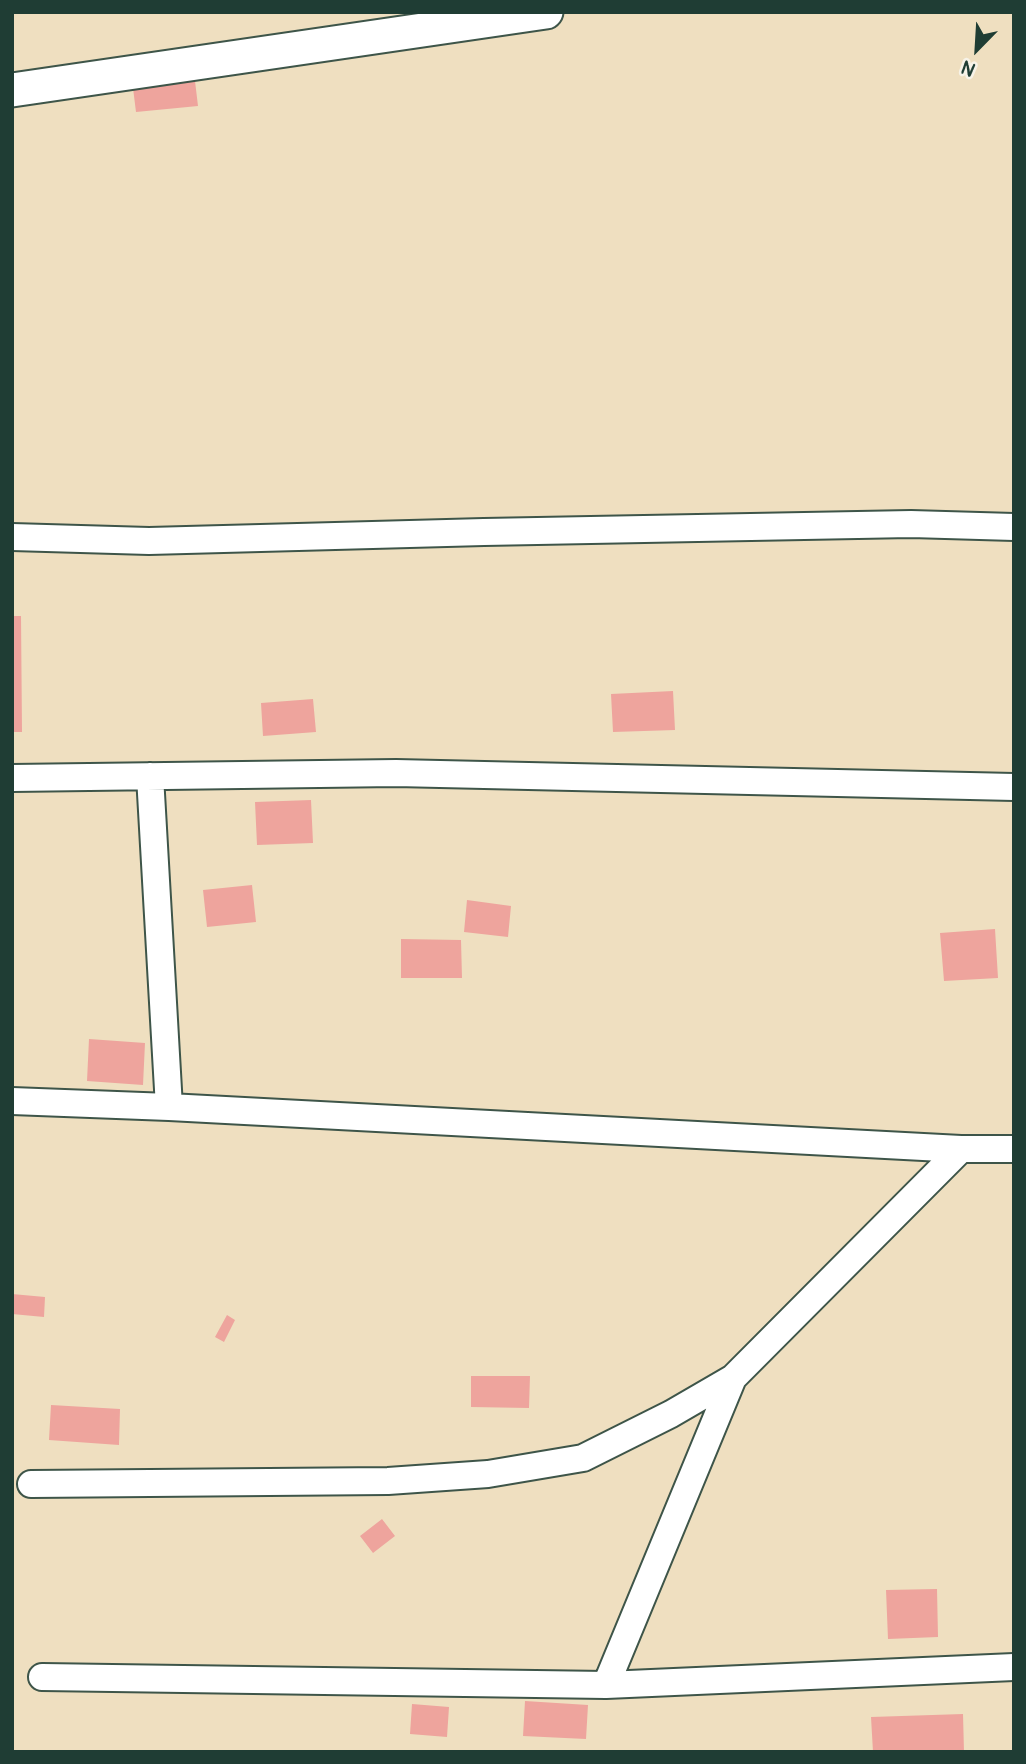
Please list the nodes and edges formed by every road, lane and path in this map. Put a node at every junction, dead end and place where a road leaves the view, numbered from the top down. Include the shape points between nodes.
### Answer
1 (545, 12) edge
2 (12, 90) edge
3 (1014, 527) edge
4 (12, 537) edge
5 (150, 776) junction
6 (12, 778) edge
7 (1014, 787) edge
8 (12, 1101) edge
9 (169, 1107) junction
10 (961, 1149) junction
11 (1014, 1149) edge
12 (733, 1378) junction
13 (32, 1485) dead end
14 (1014, 1667) edge
15 (42, 1678) dead end
16 (606, 1685) junction

1 - 2 street
3 - 4 street via 897,524 149,541
5 - 6 street
5 - 7 street via 396,773
5 - 9 street
8 - 9 street
9 - 10 street
10 - 11 street
10 - 12 street
12 - 13 street via 583,1458 488,1474 388,1480
12 - 16 street
14 - 16 street
15 - 16 street

